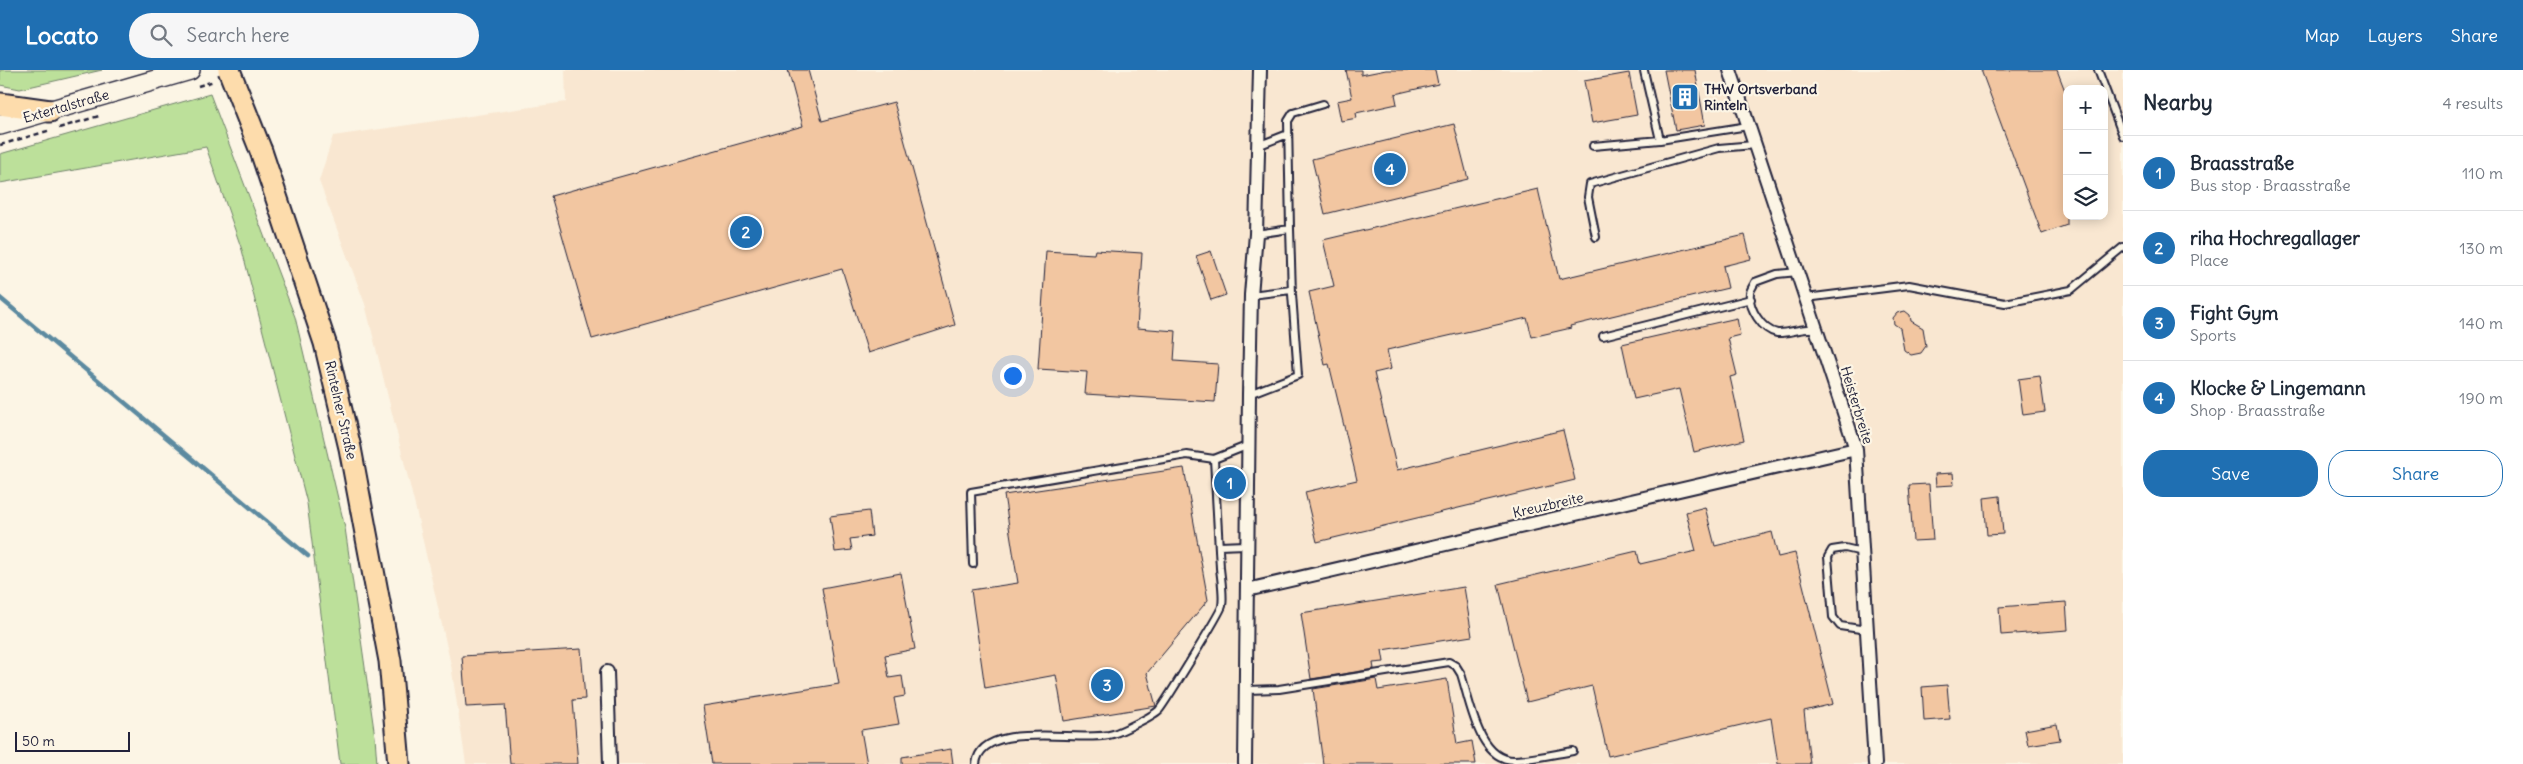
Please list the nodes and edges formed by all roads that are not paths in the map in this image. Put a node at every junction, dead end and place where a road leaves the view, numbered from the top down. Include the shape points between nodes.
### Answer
1 (190, 70) edge
2 (229, 70) edge
3 (1260, 70) edge
4 (1730, 70) edge
5 (2098, 70) edge
6 (1644, 71) edge
7 (0, 104) edge
8 (1323, 104) dead end
9 (50, 111) junction
10 (0, 125) edge
11 (1748, 126) junction
12 (1288, 134) junction
13 (2123, 136) edge
14 (1660, 140) junction
15 (1754, 144) junction
16 (1260, 145) junction
17 (1593, 146) dead end
18 (1290, 229) junction
19 (1256, 234) junction
20 (1596, 237) dead end
21 (2123, 247) edge
22 (1798, 272) junction
23 (1291, 290) junction
24 (1251, 295) junction
25 (1806, 298) junction
26 (1751, 299) junction
27 (1817, 329) junction
28 (1603, 336) dead end
29 (1249, 394) junction
30 (1249, 445) junction
31 (1856, 449) junction
32 (1214, 459) junction
33 (1246, 545) junction
34 (1219, 546) junction
35 (1862, 552) junction
36 (974, 564) dead end
37 (1247, 590) junction
38 (1867, 630) junction
39 (607, 672) dead end
40 (1247, 690) junction
41 (1574, 751) dead end
42 (1501, 756) junction
43 (399, 764) edge
44 (610, 764) edge
45 (976, 764) edge
46 (1245, 764) edge
47 (1502, 764) edge
48 (1874, 764) edge

1 - 9 main road, Extertalstraße
2 - 43 main road, Rintelner Straße, bridge via 261,151 325,344 350,448 390,661
3 - 16 street
4 - 11 street, Heisterbreite
5 - 13 lane
6 - 14 lane
7 - 9 main road
8 - 12 lane via 1293,112 1288,121
9 - 10 main road, Extertalstraße
11 - 14 lane
11 - 15 street, Heisterbreite
12 - 16 lane
12 - 18 lane
14 - 17 lane
15 - 20 lane via 1719,148 1590,184 1588,198
15 - 22 street, Heisterbreite
16 - 19 street
18 - 19 lane
18 - 23 lane
19 - 24 street
21 - 25 lane via 2071,290 2005,303 1909,285
22 - 25 street, Heisterbreite
22 - 26 lane via 1777,274 1755,282
23 - 24 lane
23 - 29 lane via 1298,375
24 - 29 street
25 - 27 street, Heisterbreite
26 - 27 lane via 1757,318 1765,328 1778,333
26 - 28 lane
27 - 31 street, Heisterbreite
29 - 30 street
30 - 32 lane
30 - 33 street
31 - 35 street, Heisterbreite
31 - 37 street, Kreuzbreite
32 - 34 lane
32 - 36 lane via 1187,455 971,492
33 - 34 lane
33 - 37 street
34 - 45 lane via 1222,606 1159,710 1112,734 1084,738 1020,736 995,742 983,746 976,755
35 - 38 street, Heisterbreite
35 - 38 lane via 1846,548 1832,550 1828,557 1833,617 1840,626
37 - 40 street
38 - 48 street, Heisterbreite
39 - 44 street
40 - 42 lane via 1278,689 1448,662 1461,674 1482,740
40 - 46 street
41 - 42 lane via 1514,760
42 - 47 lane

